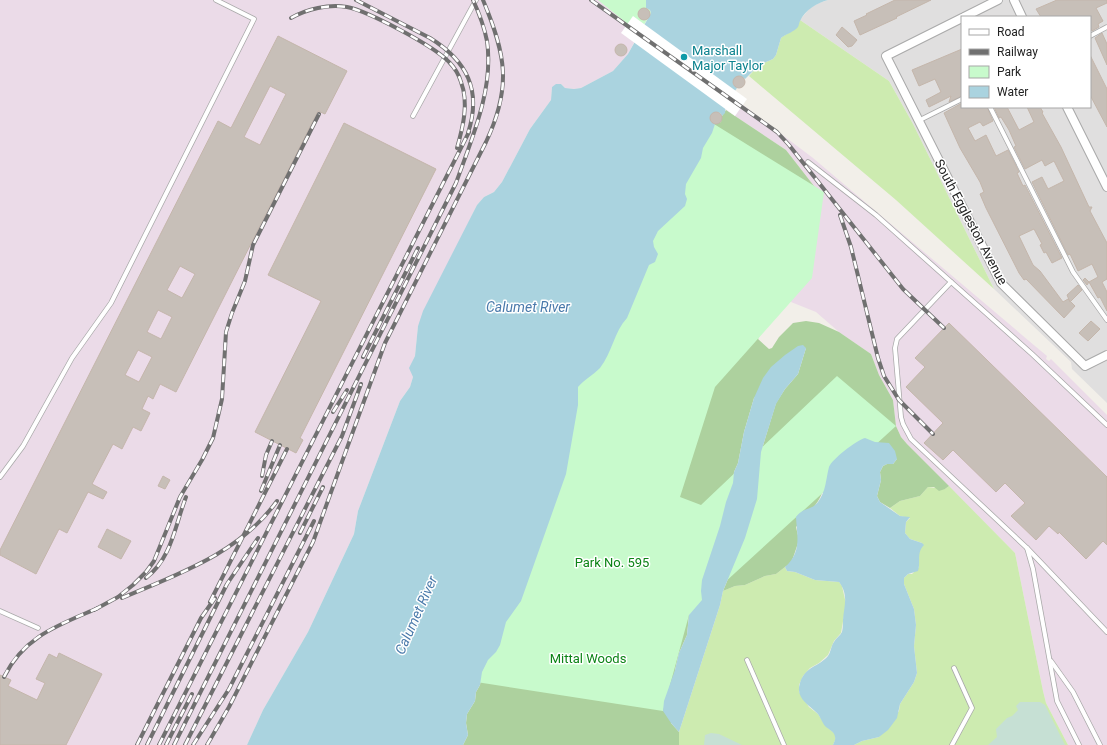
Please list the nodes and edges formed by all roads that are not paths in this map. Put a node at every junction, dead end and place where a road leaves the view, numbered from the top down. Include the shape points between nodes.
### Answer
1 (216, 0) edge
2 (476, 0) edge
3 (998, 0) edge
4 (1014, 0) edge
5 (965, 16) edge
6 (1022, 16) edge
7 (961, 18) edge
8 (1107, 28) edge
9 (1091, 36) edge
10 (961, 100) edge
11 (991, 108) edge
12 (1068, 108) edge
13 (413, 116) dead end
14 (918, 121) junction
15 (808, 162) dead end
16 (1107, 187) edge
17 (951, 282) junction
18 (1107, 320) edge
19 (1107, 355) edge
20 (1107, 425) edge
21 (0, 478) edge
22 (1027, 548) junction
23 (0, 611) edge
24 (38, 628) dead end
25 (1107, 632) edge
26 (1049, 659) junction
27 (747, 660) dead end
28 (954, 668) dead end
29 (784, 745) edge
30 (952, 745) edge
31 (1079, 745) edge
32 (1100, 745) edge

1 - 21 lane via 254,19 111,303 72,358 23,446
2 - 13 lane
3 - 5 street
4 - 6 street
7 - 14 street, South Eggleston Avenue via 886,56
8 - 9 lane
10 - 14 lane
11 - 18 lane via 1073,272
12 - 16 street
14 - 19 street, South Eggleston Avenue via 1000,283 1085,366
15 - 17 lane via 876,215
17 - 20 lane
17 - 22 lane via 897,339 895,348 902,424 911,439
22 - 25 lane
22 - 26 lane
23 - 24 lane
26 - 31 lane via 1057,701
26 - 32 lane via 1073,692
27 - 29 lane
28 - 30 lane via 972,708

